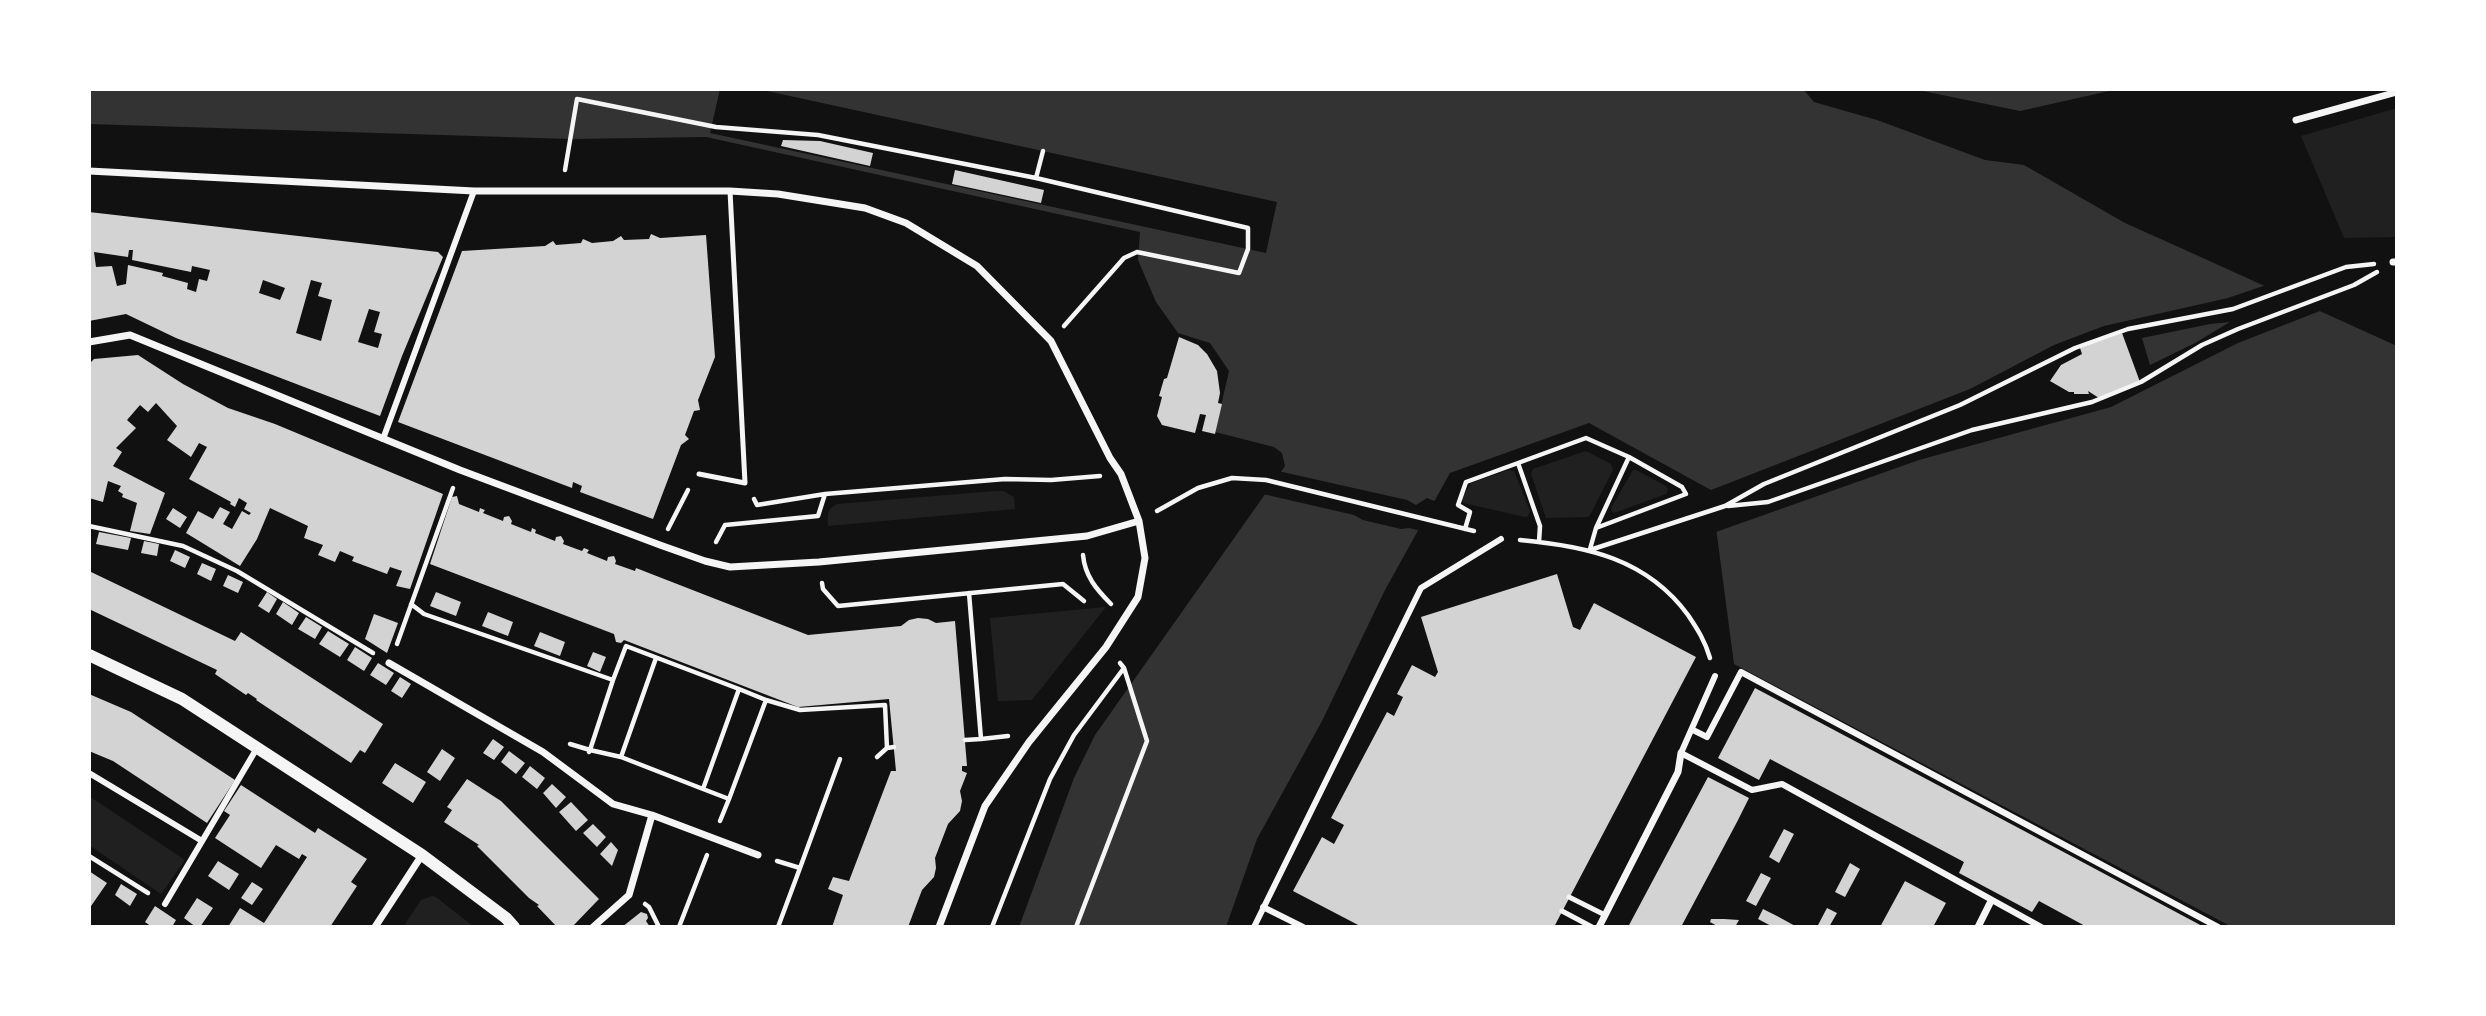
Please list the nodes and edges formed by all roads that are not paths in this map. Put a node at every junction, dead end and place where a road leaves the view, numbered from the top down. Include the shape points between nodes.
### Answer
1 (2397, 92) edge
2 (2296, 120) dead end
3 (89, 171) edge
4 (474, 191) junction
5 (730, 191) junction
6 (89, 342) edge
7 (383, 439) junction
8 (699, 474) dead end
9 (1139, 521) junction
10 (1501, 538) road end
11 (89, 655) edge
12 (389, 663) road end
13 (1715, 676) road end
14 (1693, 730) junction
15 (257, 747) junction
16 (1681, 753) junction
17 (89, 773) edge
18 (652, 815) junction
19 (202, 841) junction
20 (422, 855) junction
21 (758, 855) road end
22 (1569, 897) dead end
23 (1991, 901) junction
24 (165, 904) road end
25 (1264, 907) junction
26 (1562, 911) dead end
27 (1605, 915) junction
28 (375, 927) edge
29 (514, 927) edge
30 (593, 927) edge
31 (939, 927) edge
32 (1254, 927) edge
33 (1303, 927) edge
34 (1592, 927) edge
35 (1600, 927) edge
36 (1978, 927) edge
37 (2041, 927) edge
38 (2218, 927) edge

1 - 2 street
3 - 4 street
4 - 5 street
4 - 7 street
5 - 8 lane via 745,483
5 - 9 street via 865,208 906,223 977,266 1051,341 1121,474
6 - 7 street via 130,335
7 - 9 street via 660,545 730,567 1081,537
9 - 31 street via 1145,558 1138,597 985,806
10 - 25 street via 1421,588
11 - 15 street via 182,699
12 - 18 street via 543,752 612,804
13 - 14 street
14 - 16 street
14 - 38 street via 1707,737 1741,672
15 - 19 street
15 - 20 street
16 - 23 street via 1752,790 1782,784
16 - 27 street via 1678,772
17 - 19 street
18 - 21 street
18 - 30 street via 629,895
19 - 24 street
20 - 28 street
20 - 29 street
22 - 27 lane
23 - 36 street
23 - 37 street
25 - 32 street
25 - 33 street
26 - 34 lane
27 - 35 street

